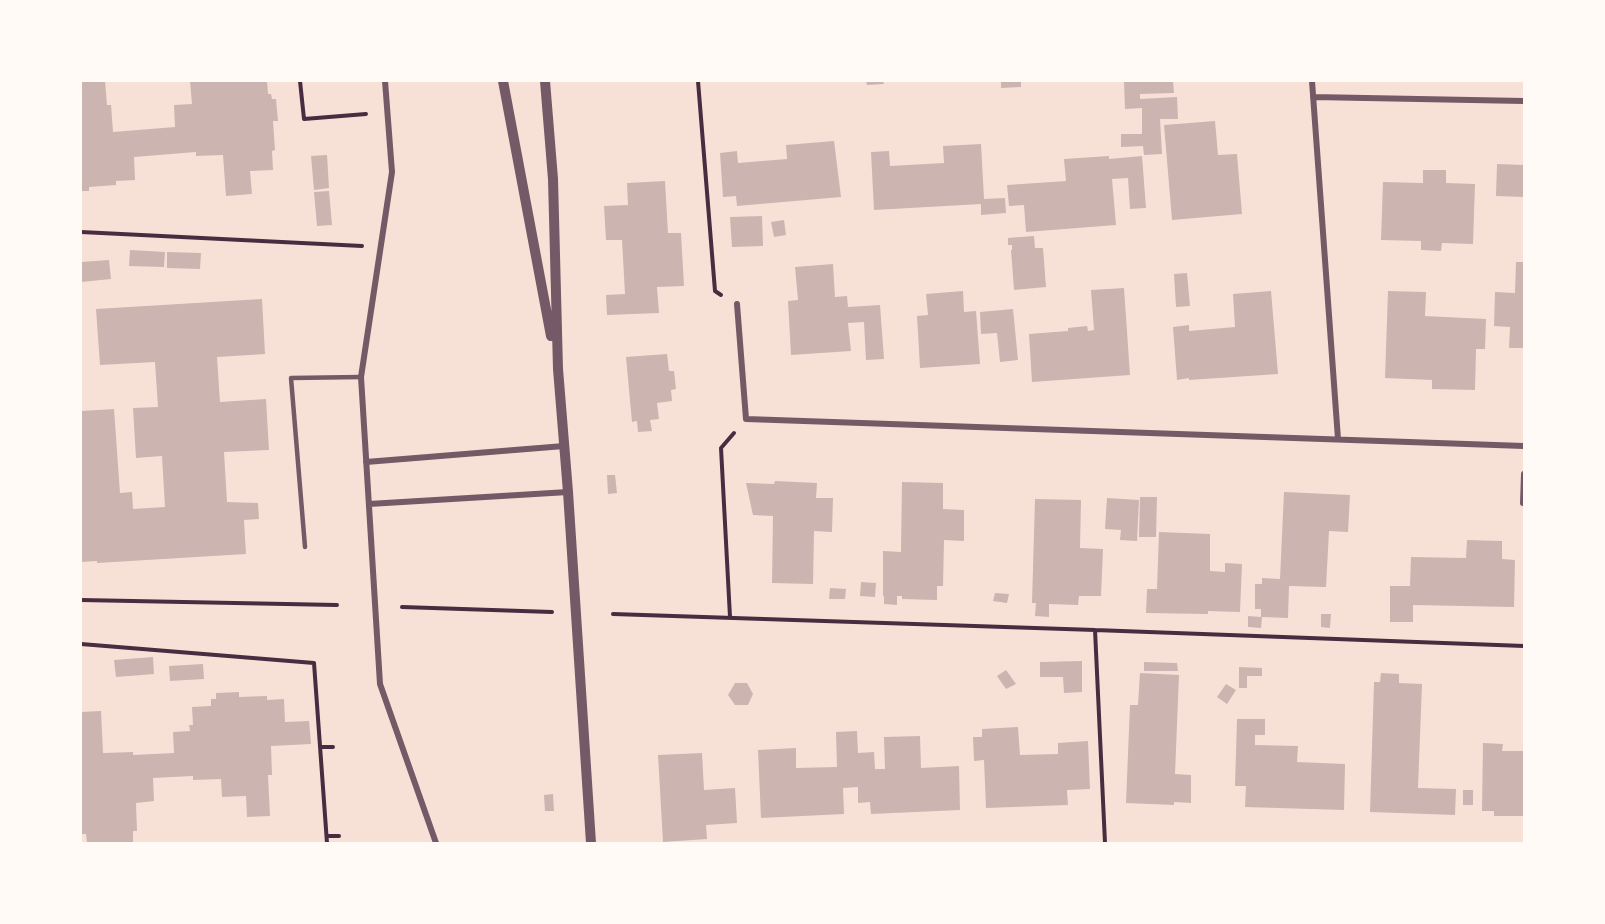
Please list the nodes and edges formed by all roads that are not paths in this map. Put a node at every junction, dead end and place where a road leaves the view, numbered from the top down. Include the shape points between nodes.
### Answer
1 (385, 81) edge
2 (503, 81) edge
3 (544, 81) edge
4 (1312, 81) edge
5 (1313, 97) junction
6 (1524, 101) edge
7 (737, 304) road end
8 (558, 369) junction
9 (361, 377) junction
10 (1338, 439) junction
11 (564, 446) junction
12 (1524, 446) edge
13 (366, 462) junction
14 (1524, 474) edge
15 (568, 492) junction
16 (1522, 503) dead end
17 (369, 504) junction
18 (305, 547) dead end
19 (436, 843) edge
20 (591, 843) edge

1 - 9 street via 392,172
2 - 8 street
3 - 8 street via 553,178
4 - 5 street
5 - 6 street
5 - 10 street
7 - 10 street via 746,419
8 - 11 street
9 - 13 street
9 - 18 lane via 291,378
10 - 12 street
11 - 13 street
11 - 15 street
13 - 17 street
14 - 16 street
15 - 17 street
15 - 20 street
17 - 19 street via 380,684

